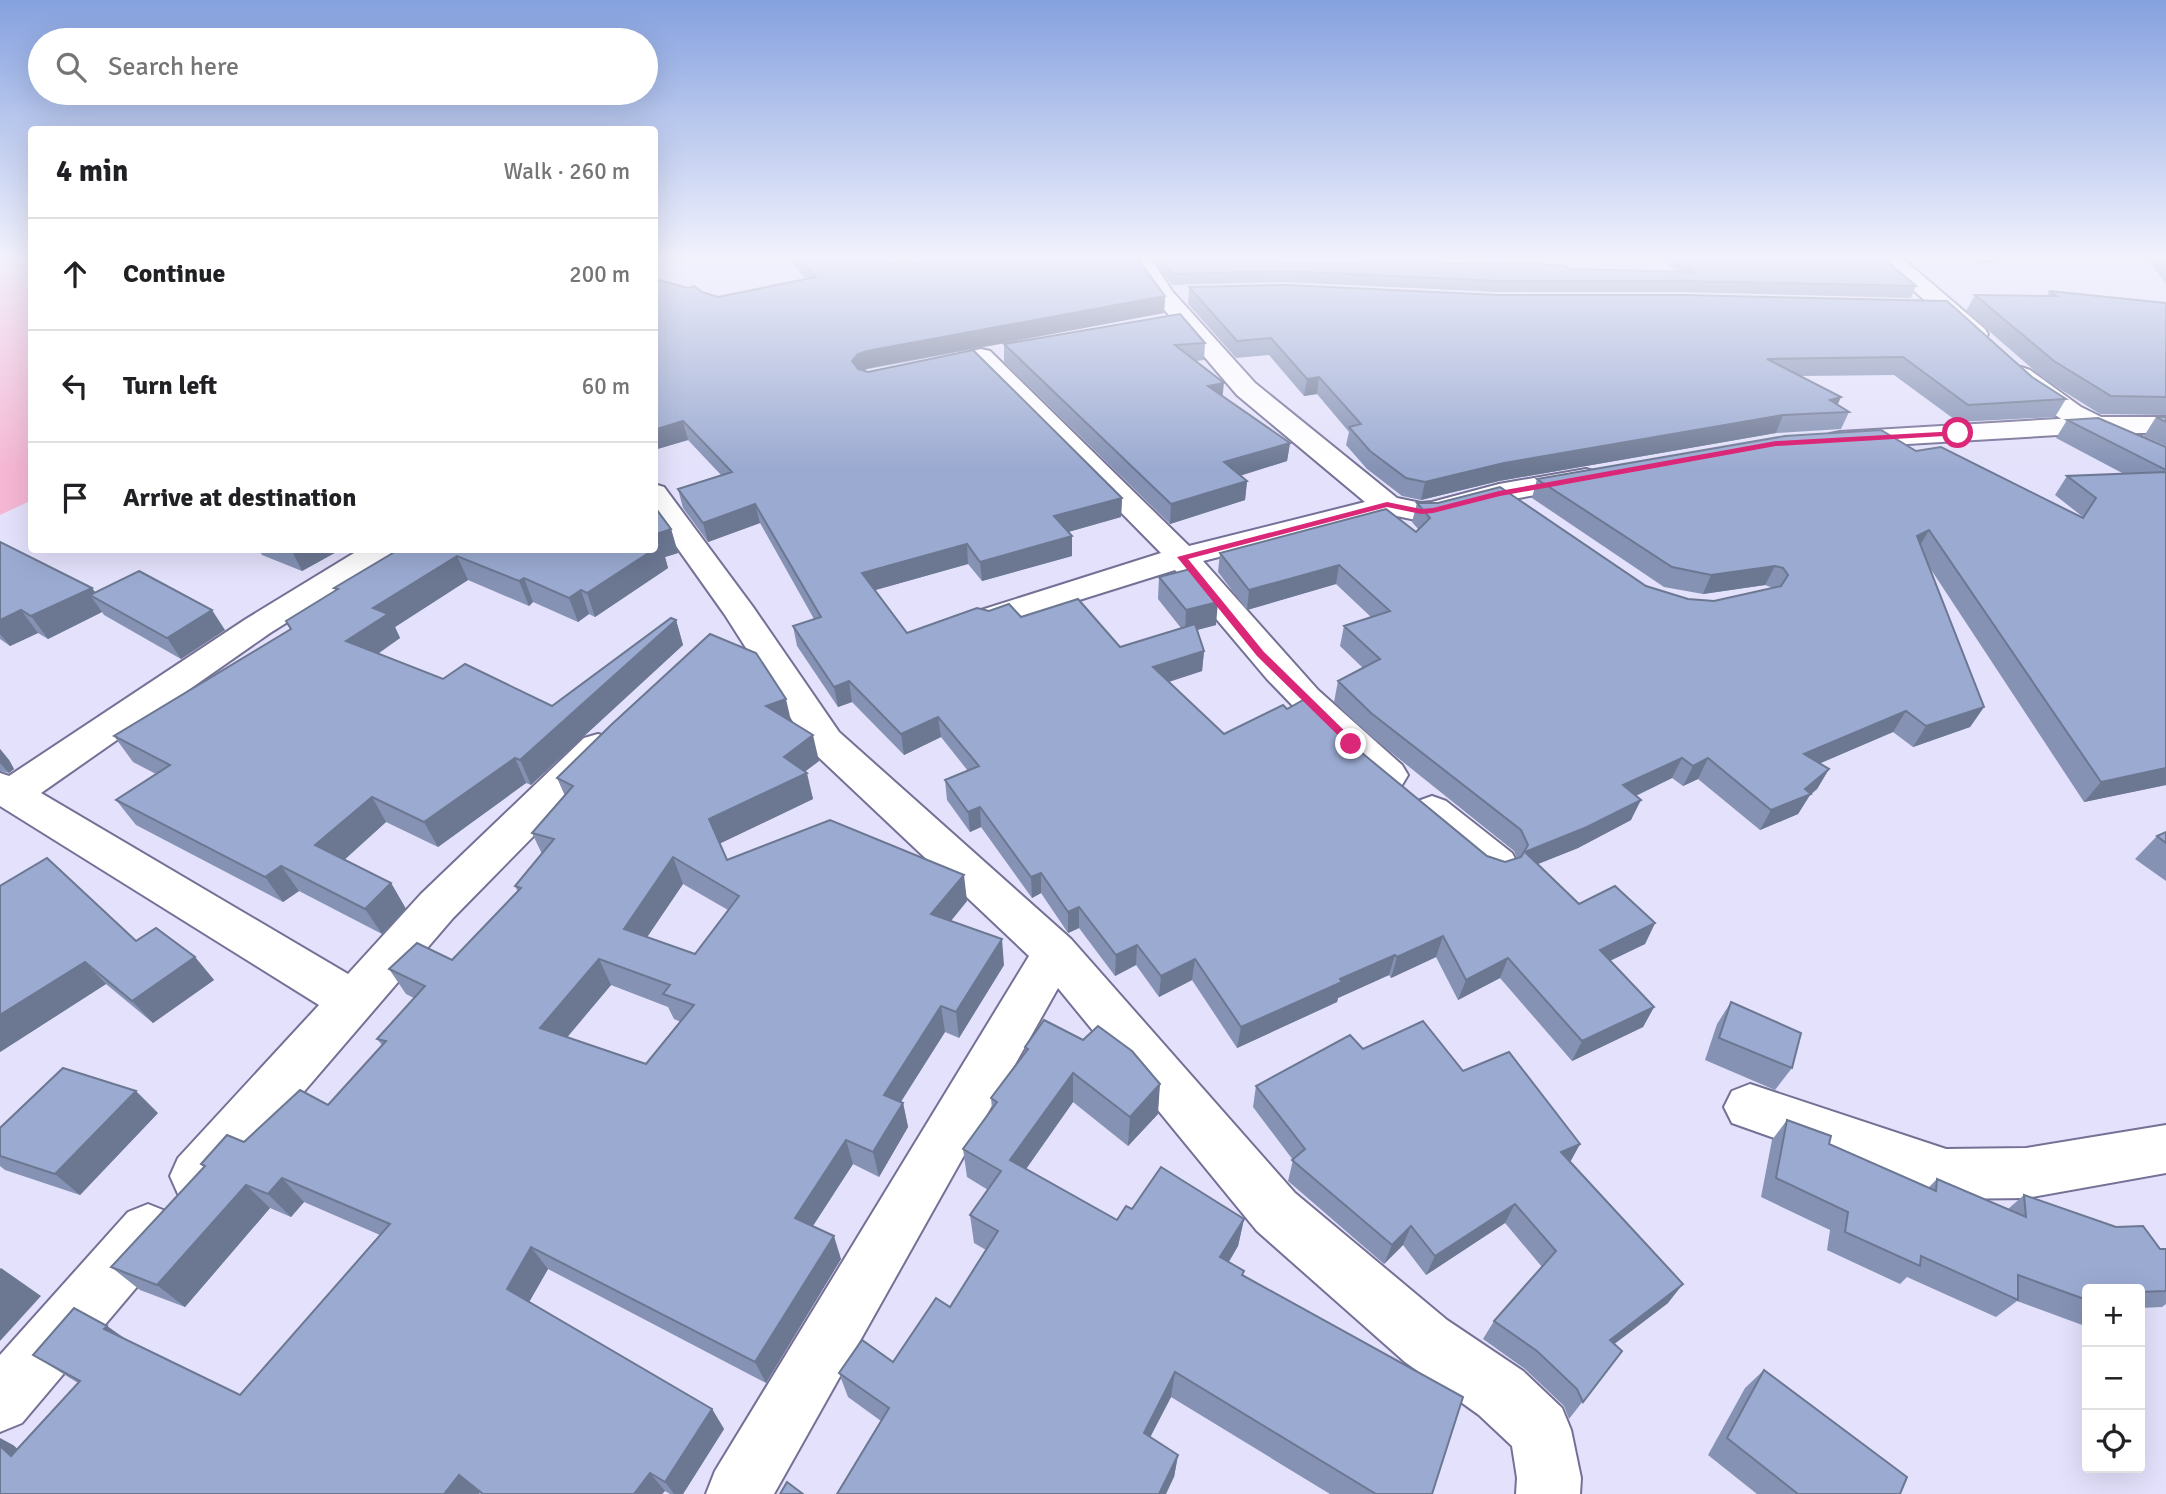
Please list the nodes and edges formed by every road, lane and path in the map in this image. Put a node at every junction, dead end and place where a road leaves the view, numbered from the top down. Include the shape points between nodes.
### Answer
1 (1192, 328) edge
2 (1969, 328) edge
3 (982, 356) edge
4 (2092, 425) junction
5 (2166, 425) edge
6 (1815, 442) edge
7 (2166, 460) edge
8 (1618, 472) edge
9 (1499, 493) junction
10 (658, 500) edge
11 (1387, 505) junction
12 (1532, 515) edge
13 (375, 553) edge
14 (1182, 557) junction
15 (990, 618) edge
16 (625, 722) edge
17 (6, 790) edge
18 (1497, 864) edge
19 (1055, 952) junction
20 (351, 1000) junction
21 (1750, 1107) dead end
22 (2166, 1149) edge
23 (0, 1401) edge
24 (738, 1494) edge
25 (1548, 1494) edge

1 - 11 street via 1246,389
2 - 4 street via 2033,387
3 - 14 street
4 - 5 street
4 - 6 street
4 - 7 street
8 - 9 street
9 - 11 street via 1421,512
9 - 12 street
10 - 19 street via 727,627 825,741
11 - 14 street
13 - 17 street
14 - 15 street
14 - 18 street via 1261,654 1351,744
16 - 20 street via 437,906
17 - 20 street
19 - 24 street
19 - 25 street via 1276,1212 1426,1341 1501,1393 1540,1430
20 - 23 street
21 - 22 street via 1946,1174 2026,1173

